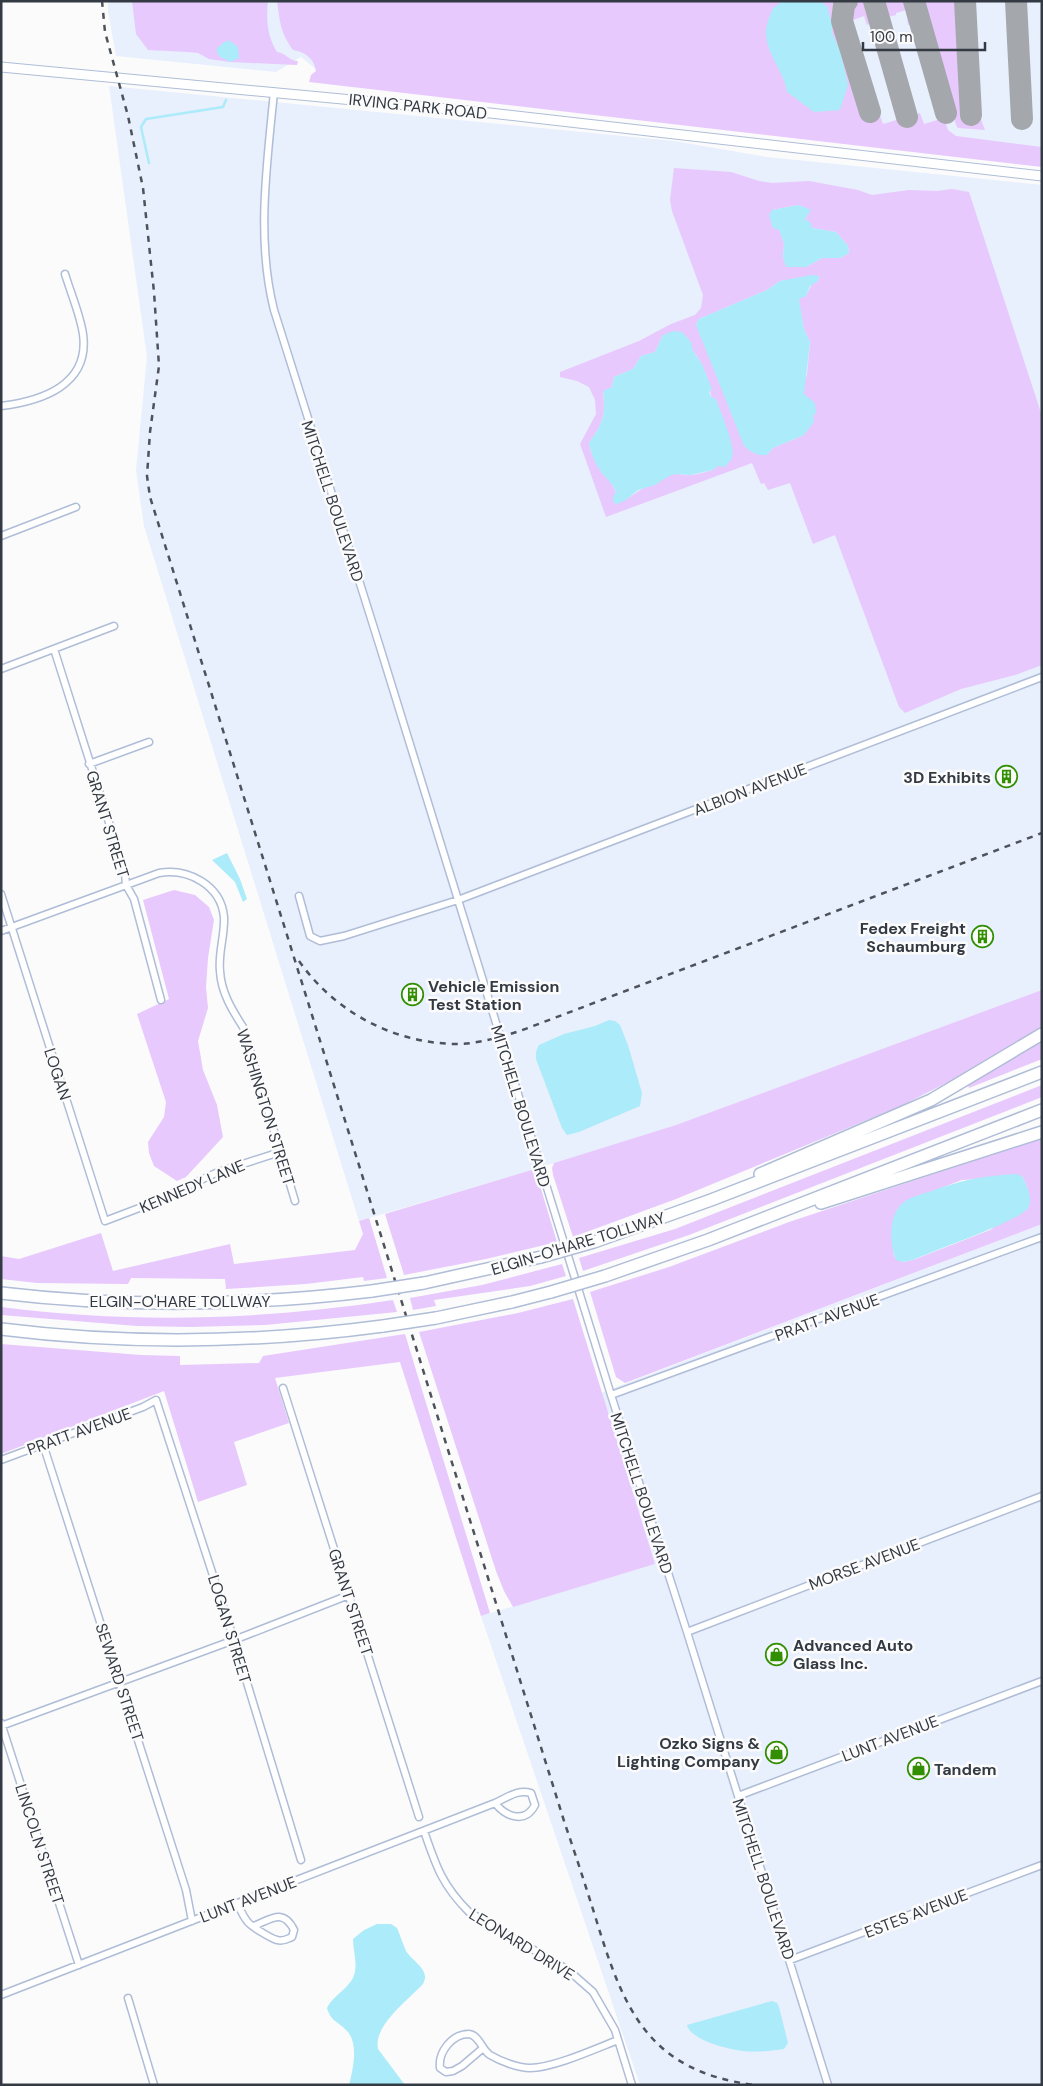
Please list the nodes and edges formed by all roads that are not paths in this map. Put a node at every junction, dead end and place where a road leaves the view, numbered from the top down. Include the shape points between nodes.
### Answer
1 (1, 68) edge
2 (274, 92) junction
3 (1042, 176) edge
4 (65, 274) dead end
5 (1, 406) edge
6 (76, 507) dead end
7 (1, 536) edge
8 (114, 626) dead end
9 (54, 649) junction
10 (1, 669) edge
11 (1042, 677) edge
12 (149, 742) dead end
13 (89, 764) junction
14 (126, 885) junction
15 (1, 894) edge
16 (298, 896) dead end
17 (458, 900) junction
18 (12, 927) junction
19 (1, 931) edge
20 (161, 1000) dead end
21 (1042, 1034) edge
22 (1042, 1072) edge
23 (1042, 1110) edge
24 (1042, 1132) edge
25 (280, 1152) junction
26 (711, 1200) junction
27 (295, 1201) dead end
28 (105, 1221) joint
29 (756, 1221) junction
30 (1042, 1237) edge
31 (1, 1293) edge
32 (1, 1330) edge
33 (283, 1388) dead end
34 (611, 1396) junction
35 (156, 1400) joint
36 (43, 1444) junction
37 (1, 1460) edge
38 (1042, 1496) edge
39 (349, 1595) junction
40 (687, 1632) junction
41 (234, 1640) junction
42 (1042, 1681) edge
43 (120, 1682) junction
44 (2, 1725) edge
45 (738, 1796) junction
46 (495, 1803) junction
47 (420, 1817) dead end
48 (424, 1831) junction
49 (302, 1860) dead end
50 (1042, 1865) edge
51 (237, 1903) junction
52 (192, 1921) junction
53 (254, 1926) junction
54 (790, 1960) junction
55 (78, 1964) junction
56 (1, 1994) edge
57 (128, 1998) dead end
58 (618, 2040) junction
59 (482, 2049) junction
60 (154, 2085) edge
61 (632, 2085) edge
62 (828, 2085) edge

1 - 2 main road, IRVING PARK ROAD
2 - 3 main road, IRVING PARK ROAD via 481,112
2 - 17 street, MITCHELL BOULEVARD via 265,191 265,259 272,300
4 - 5 street via 83,332 79,365 65,386 18,404
6 - 7 street
8 - 9 street
9 - 10 street
9 - 13 street, GRANT STREET
11 - 17 street, ALBION AVENUE
12 - 13 street
13 - 14 street, GRANT STREET via 125,873
14 - 18 street
14 - 20 street, GRANT STREET via 134,899
14 - 25 street, WASHINGTON STREET via 168,872 185,873 211,890 222,909 221,982 228,1003 243,1027
15 - 18 street
16 - 17 street via 310,936 320,941 403,919
17 - 34 street, MITCHELL BOULEVARD
18 - 19 street
18 - 28 street, LOGAN
21 - 26 highway via 931,1100 760,1174
22 - 26 highway, ELGIN-O'HARE TOLLWAY
23 - 29 highway
24 - 29 highway via 853,1194
25 - 27 street, WASHINGTON STREET
25 - 28 street, KENNEDY LANE via 218,1172 147,1206
26 - 31 highway, ELGIN-O'HARE TOLLWAY, bridge via 594,1242 541,1257 372,1291 212,1304 88,1302
29 - 32 highway, bridge via 649,1262 552,1292 436,1318 383,1326 302,1336 213,1341 126,1340
30 - 34 street, PRATT AVENUE
33 - 39 street, GRANT STREET
34 - 40 street, MITCHELL BOULEVARD
35 - 36 street, PRATT AVENUE
35 - 41 street, LOGAN STREET
36 - 37 street, PRATT AVENUE
36 - 43 street, SEWARD STREET
38 - 40 street, MORSE AVENUE
39 - 41 street
39 - 47 street, GRANT STREET
40 - 45 street, MITCHELL BOULEVARD
41 - 43 street
41 - 49 street, LOGAN STREET
42 - 45 street, LUNT AVENUE
43 - 44 street
43 - 52 street, SEWARD STREET via 186,1890
44 - 55 street, LINCOLN STREET
45 - 54 street, MITCHELL BOULEVARD
46 - 46 street, LUNT AVENUE via 506,1815 514,1816 528,1813 535,1805 531,1793 524,1791
46 - 48 street, LUNT AVENUE
48 - 51 street, LUNT AVENUE
48 - 58 street, LEONARD DRIVE via 442,1880 456,1899 469,1912 568,1970 593,1992
50 - 54 street, ESTES AVENUE
51 - 52 street, LUNT AVENUE
51 - 53 street via 247,1922
52 - 55 street, LUNT AVENUE
53 - 53 street via 278,1916 285,1918 294,1930 292,1936 283,1941 275,1940
54 - 62 street, MITCHELL BOULEVARD
55 - 56 street, LUNT AVENUE
57 - 60 street
58 - 59 street via 539,2068 528,2068
58 - 61 street, LEONARD DRIVE
59 - 59 street via 453,2071 446,2072 440,2068 439,2058 444,2049 461,2035 471,2034

